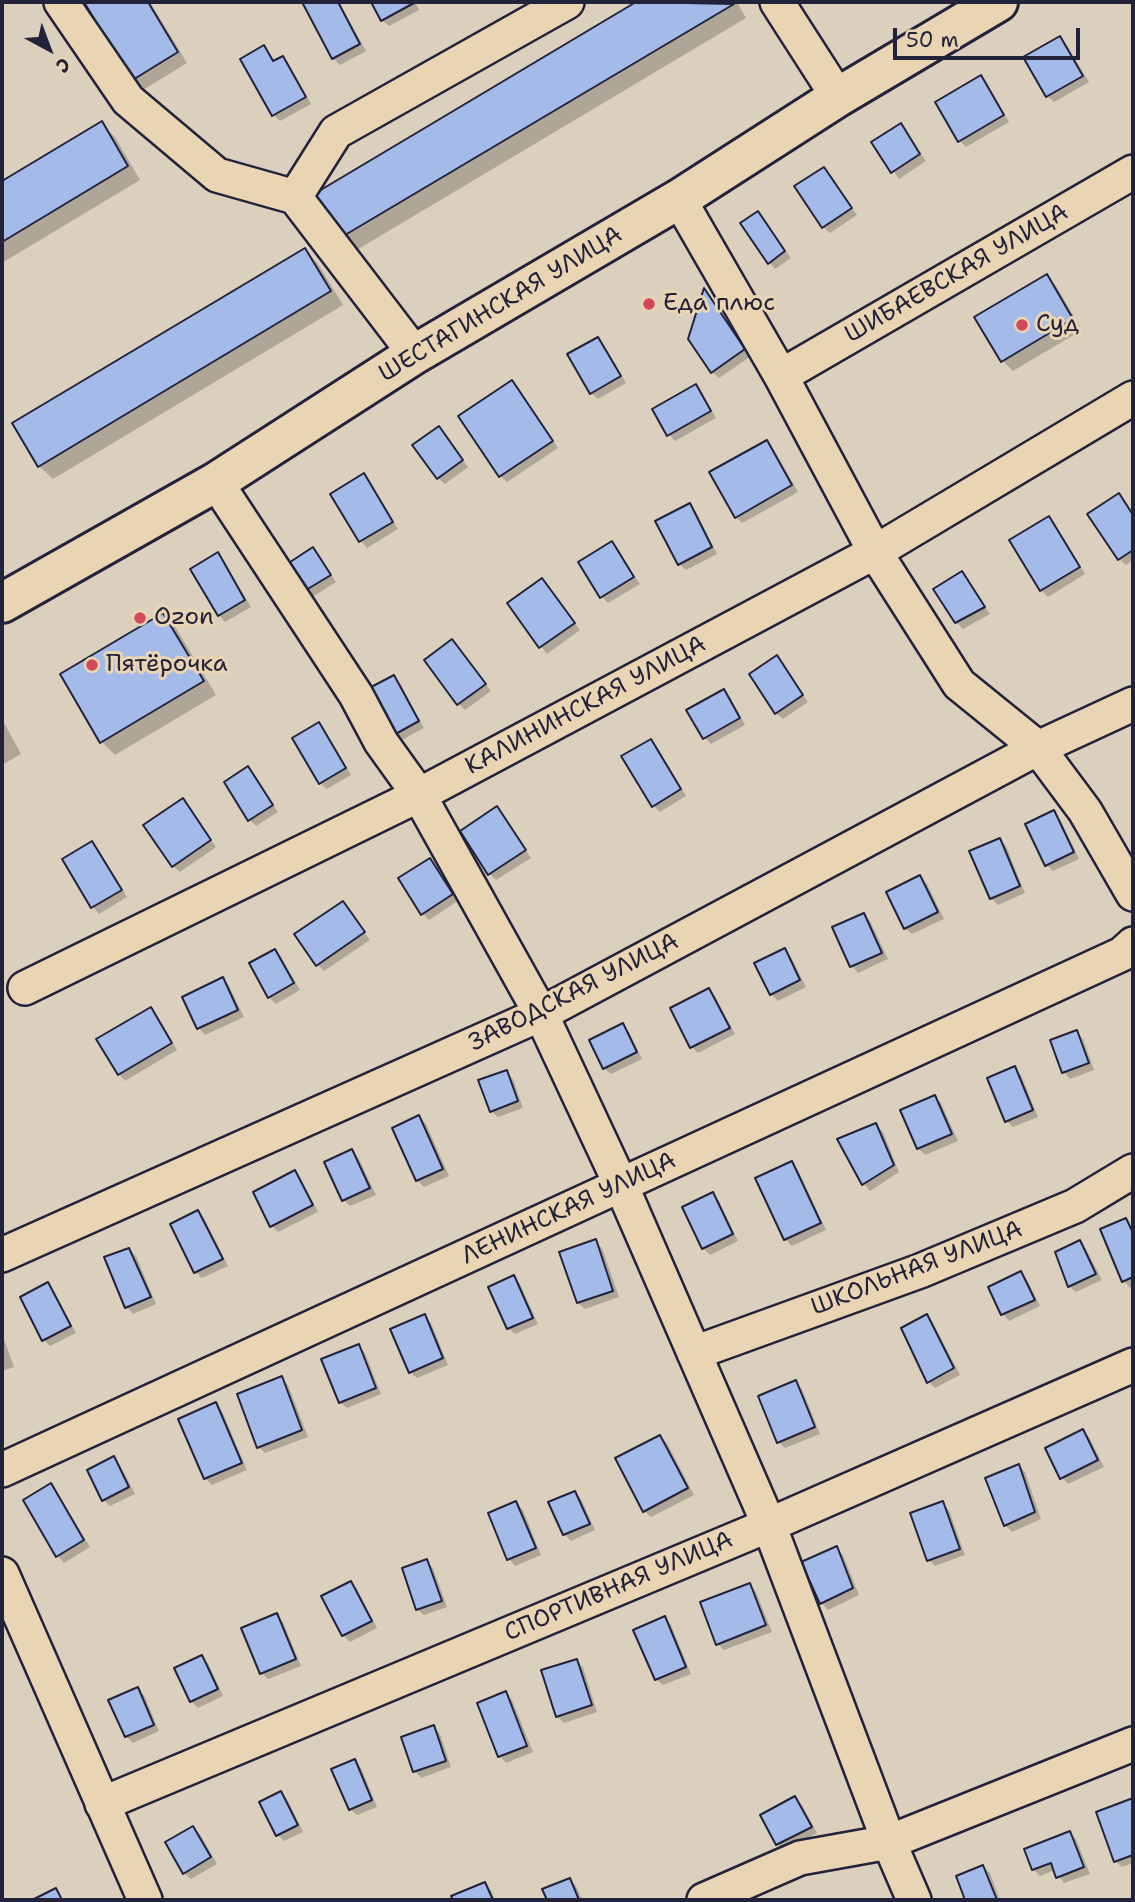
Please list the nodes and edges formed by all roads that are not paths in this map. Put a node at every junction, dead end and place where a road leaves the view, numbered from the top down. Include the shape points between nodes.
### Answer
1 (61, 2) edge
2 (567, 2) edge
3 (777, 2) edge
4 (998, 2) edge
5 (838, 97) junction
6 (1133, 172) edge
7 (295, 197) junction
8 (679, 199) junction
9 (415, 354) junction
10 (781, 376) junction
11 (1133, 398) edge
12 (216, 482) junction
13 (875, 552) junction
14 (2, 603) edge
15 (1133, 704) edge
16 (1038, 748) junction
17 (419, 795) junction
18 (1133, 894) edge
19 (1133, 944) edge
20 (24, 988) dead end
21 (541, 1014) junction
22 (1133, 1171) edge
23 (621, 1185) junction
24 (2, 1255) edge
25 (694, 1353) junction
26 (1133, 1365) edge
27 (2, 1470) edge
28 (769, 1525) junction
29 (2, 1574) edge
30 (1133, 1744) edge
31 (102, 1804) junction
32 (889, 1842) junction
33 (145, 1900) edge
34 (704, 1900) edge
35 (914, 1900) edge

1 - 7 street via 128,100 217,175
2 - 7 street via 336,132
3 - 5 street
4 - 5 main road, ШЕСТАГИНСКАЯ УЛИЦА
5 - 8 main road, ШЕСТАГИНСКАЯ УЛИЦА
6 - 10 street, ШИБАЕВСКАЯ УЛИЦА
7 - 9 street
8 - 9 main road, ШЕСТАГИНСКАЯ УЛИЦА
8 - 10 street
9 - 12 main road, ШЕСТАГИНСКАЯ УЛИЦА
10 - 13 street
11 - 13 street, КАЛИНИНСКАЯ УЛИЦА
12 - 14 main road, ШЕСТАГИНСКАЯ УЛИЦА
12 - 17 street
13 - 16 street via 959,684
13 - 17 street, КАЛИНИНСКАЯ УЛИЦА
15 - 16 street, ЗАВОДСКАЯ УЛИЦА
16 - 18 street via 1085,811
16 - 21 street, ЗАВОДСКАЯ УЛИЦА
17 - 20 street, КАЛИНИНСКАЯ УЛИЦА
17 - 21 street
19 - 23 street, ЛЕНИНСКАЯ УЛИЦА via 1122,954
21 - 23 street
21 - 24 street, ЗАВОДСКАЯ УЛИЦА
22 - 25 street, ШКОЛЬНАЯ УЛИЦА via 1075,1206 920,1271
23 - 25 street
23 - 27 street, ЛЕНИНСКАЯ УЛИЦА
25 - 28 street
26 - 28 street, СПОРТИВНАЯ УЛИЦА
28 - 31 street, СПОРТИВНАЯ УЛИЦА
28 - 32 street
29 - 31 street
30 - 32 street
31 - 33 street
32 - 34 street via 800,1858
32 - 35 street

